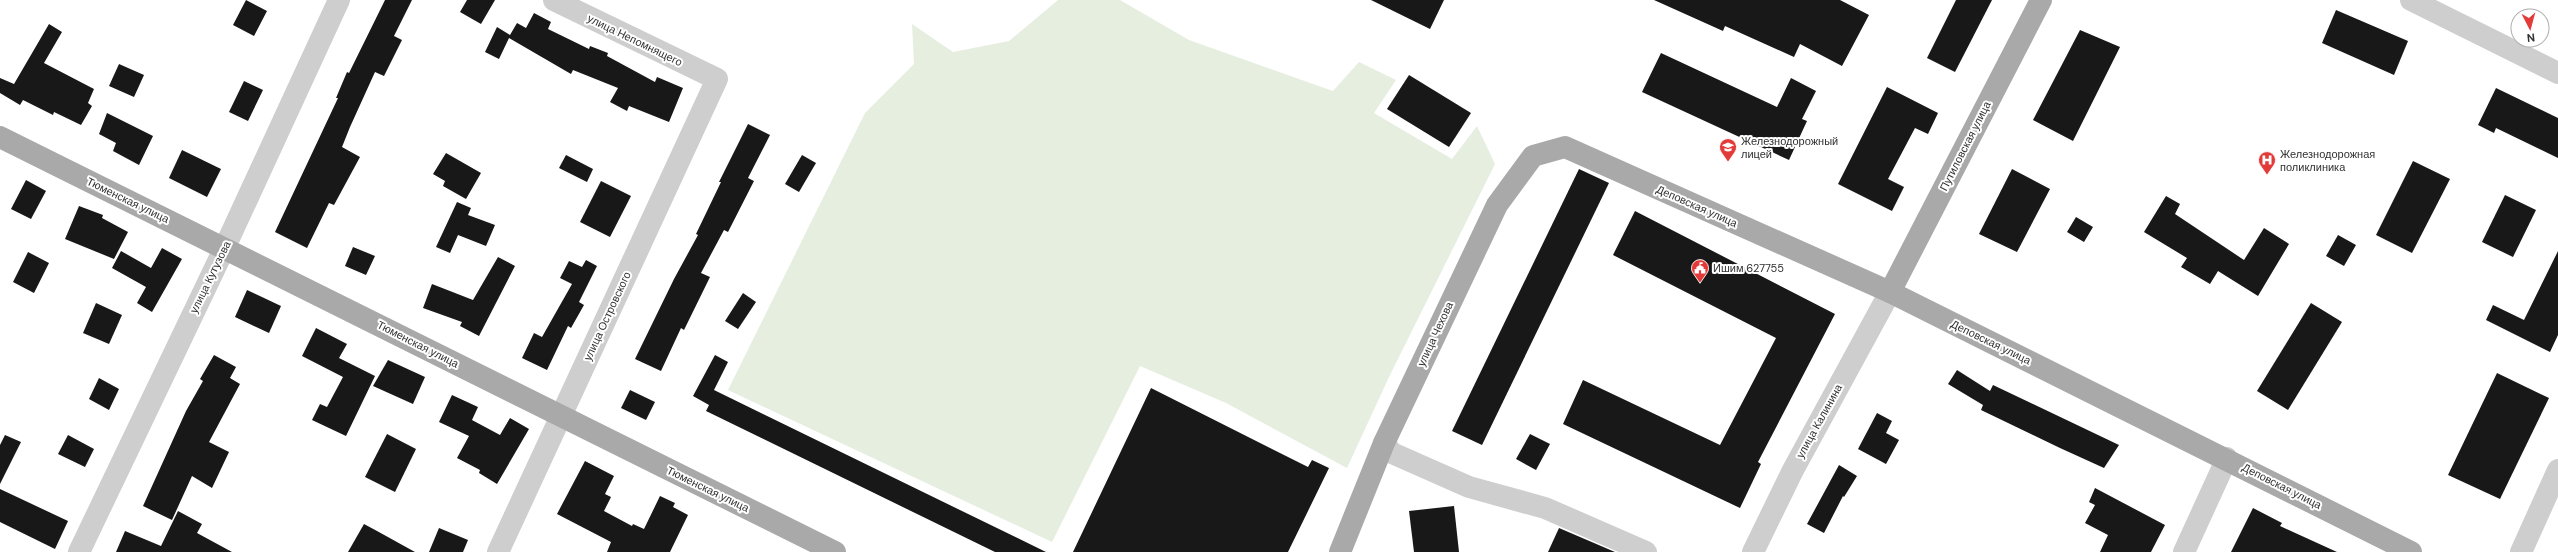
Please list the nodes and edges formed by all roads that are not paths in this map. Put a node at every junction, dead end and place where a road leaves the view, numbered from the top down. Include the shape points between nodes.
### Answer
1 (339, 0) edge
2 (554, 0) edge
3 (2041, 0) edge
4 (2411, 0) edge
5 (2558, 73) edge
6 (717, 79) joint
7 (0, 138) edge
8 (1565, 147) joint
9 (225, 247) junction
10 (1890, 292) junction
11 (561, 417) junction
12 (1384, 443) junction
13 (2227, 458) junction
14 (2558, 470) edge
15 (78, 552) edge
16 (498, 552) edge
17 (835, 552) edge
18 (1340, 552) edge
19 (1646, 552) edge
20 (1753, 552) edge
21 (2184, 552) edge
22 (2411, 552) edge
23 (2520, 552) edge

1 - 9 street, улица Кутузова
2 - 6 street, улица Непомнящего
3 - 10 main road, Путиловская улица
4 - 5 street
6 - 11 street, улица Островского
7 - 9 main road, Тюменская улица
8 - 10 main road, Деповская улица
8 - 12 main road, улица Чехова via 1532,156 1497,205
9 - 11 main road, Тюменская улица
9 - 15 street, улица Кутузова
10 - 13 main road, Деповская улица
10 - 20 street, улица Калинина via 1793,470
11 - 16 street, улица Островского
11 - 17 main road, Тюменская улица
12 - 18 main road, улица Чехова
12 - 19 street via 1392,453 1469,487 1545,508
13 - 21 street
13 - 22 main road, Деповская улица
14 - 23 street

